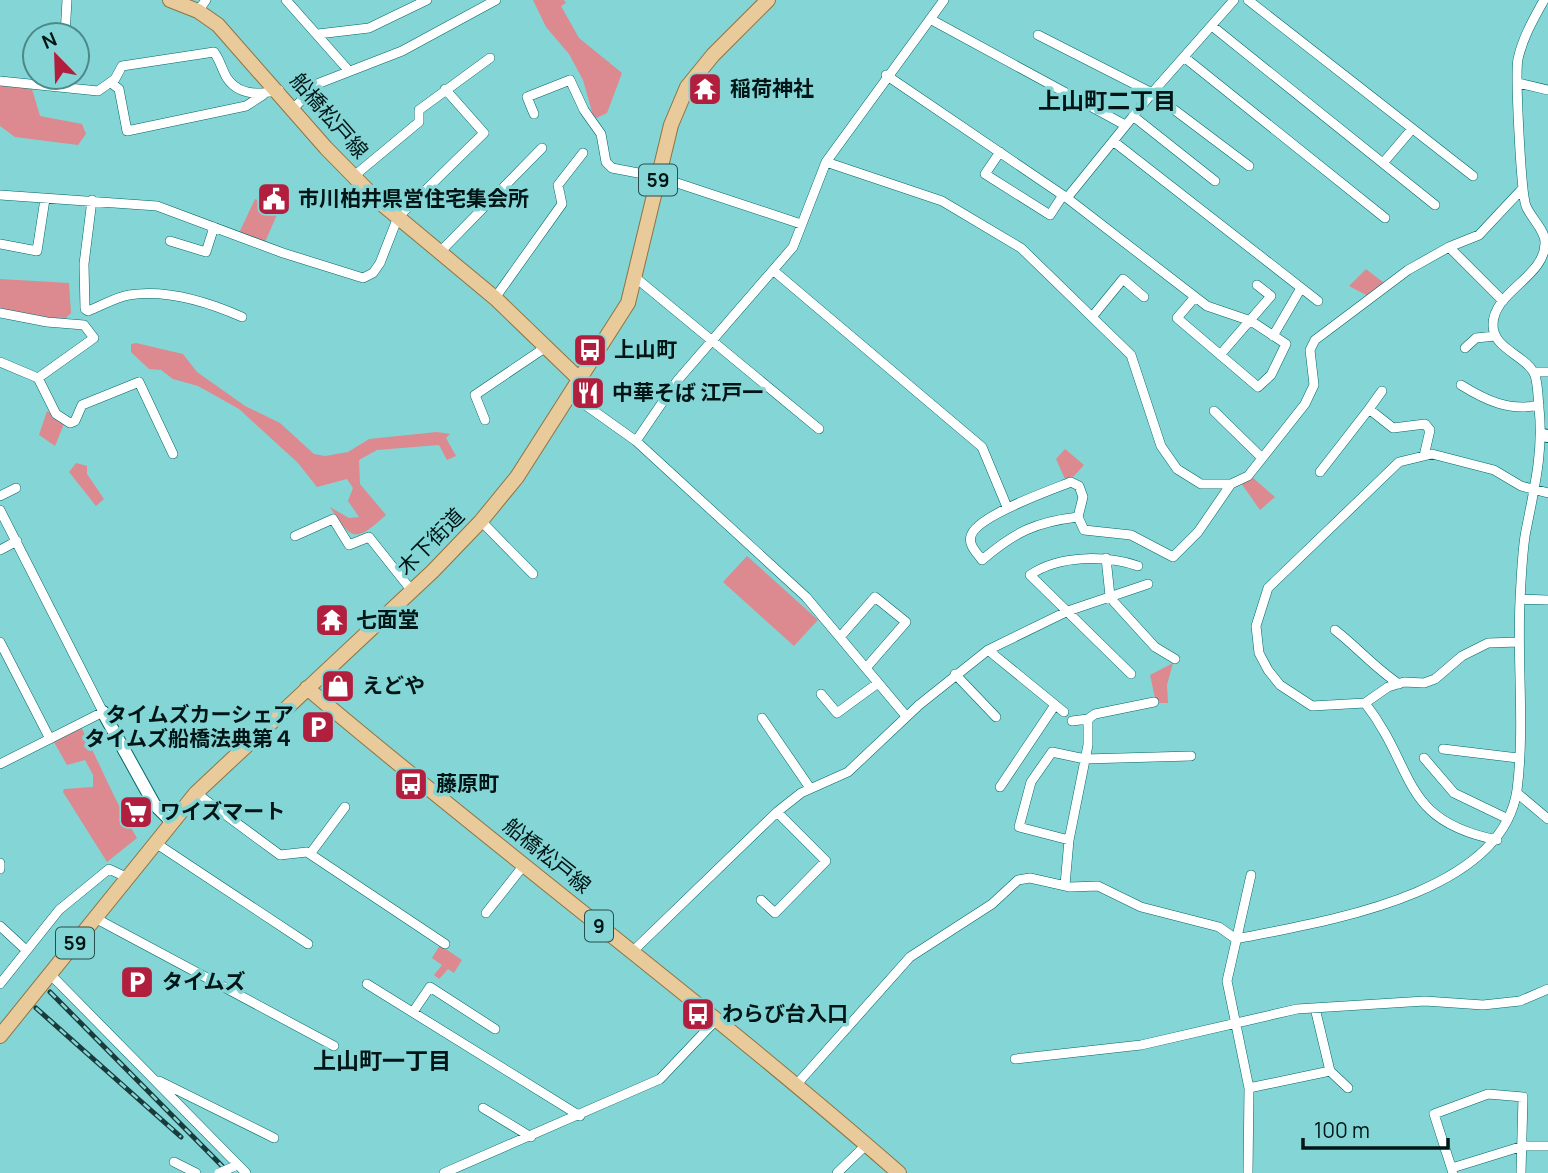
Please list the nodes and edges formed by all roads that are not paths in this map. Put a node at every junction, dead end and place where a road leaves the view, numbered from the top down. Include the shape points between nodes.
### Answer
1 (67, 0) edge
2 (170, 0) edge
3 (286, 0) edge
4 (427, 0) edge
5 (496, 0) edge
6 (768, 0) edge
7 (944, 0) edge
8 (1234, 0) edge
9 (1248, 0) edge
10 (1544, 0) edge
11 (202, 5) edge
12 (930, 19) junction
13 (66, 21) edge
14 (1212, 26) junction
15 (318, 34) junction
16 (1038, 35) dead end
17 (1184, 57) junction
18 (490, 58) dead end
19 (349, 71) junction
20 (886, 75) junction
21 (0, 81) edge
22 (111, 83) junction
23 (1518, 83) junction
24 (21, 84) edge
25 (445, 89) junction
26 (279, 90) junction
27 (1548, 90) edge
28 (91, 91) edge
29 (1152, 93) junction
30 (263, 94) junction
31 (294, 108) junction
32 (534, 114) dead end
33 (1133, 116) junction
34 (1125, 125) junction
35 (1412, 129) junction
36 (1113, 141) junction
37 (542, 148) dead end
38 (1000, 152) junction
39 (583, 153) dead end
40 (826, 162) junction
41 (1383, 163) junction
42 (1249, 166) dead end
43 (1473, 176) dead end
44 (354, 177) junction
45 (659, 177) junction
46 (1215, 181) dead end
47 (1523, 188) junction
48 (0, 195) edge
49 (1065, 196) junction
50 (45, 199) junction
51 (92, 200) junction
52 (1435, 205) dead end
53 (398, 217) junction
54 (1385, 218) dead end
55 (801, 224) junction
56 (214, 227) junction
57 (1547, 237) edge
58 (170, 241) dead end
59 (0, 244) edge
60 (1449, 247) junction
61 (440, 251) junction
62 (774, 271) junction
63 (636, 278) junction
64 (1257, 285) dead end
65 (1301, 288) junction
66 (1144, 297) dead end
67 (1195, 297) junction
68 (495, 298) junction
69 (1503, 300) junction
70 (1318, 301) dead end
71 (0, 313) edge
72 (242, 317) dead end
73 (1093, 317) junction
74 (1251, 321) junction
75 (1273, 335) junction
76 (1495, 336) junction
77 (711, 340) junction
78 (547, 347) junction
79 (1465, 348) dead end
80 (1220, 355) junction
81 (0, 362) edge
82 (1534, 372) junction
83 (1548, 372) edge
84 (38, 378) junction
85 (579, 379) junction
86 (1461, 385) dead end
87 (1382, 391) dead end
88 (570, 394) junction
89 (1539, 405) junction
90 (1369, 409) junction
91 (1214, 411) dead end
92 (485, 419) dead end
93 (819, 429) dead end
94 (1545, 435) edge
95 (636, 441) junction
96 (173, 454) dead end
97 (1424, 456) junction
98 (1262, 458) junction
99 (1320, 472) dead end
100 (1231, 484) junction
101 (16, 488) dead end
102 (1536, 492) junction
103 (1548, 493) edge
104 (0, 496) edge
105 (1007, 507) junction
106 (0, 510) edge
107 (1078, 517) junction
108 (481, 522) junction
109 (295, 536) dead end
110 (16, 541) junction
111 (0, 550) edge
112 (1106, 558) junction
113 (1138, 566) dead end
114 (533, 574) dead end
115 (1149, 584) dead end
116 (412, 591) junction
117 (1110, 596) junction
118 (1520, 599) junction
119 (1548, 600) edge
120 (1068, 611) junction
121 (1335, 630) dead end
122 (841, 636) junction
123 (0, 642) edge
124 (1519, 642) junction
125 (988, 650) junction
126 (1175, 659) dead end
127 (866, 667) junction
128 (955, 674) junction
129 (1131, 674) dead end
130 (878, 682) junction
131 (1399, 684) junction
132 (307, 688) junction
133 (821, 694) dead end
134 (1154, 702) dead end
135 (1365, 703) junction
136 (1055, 705) junction
137 (103, 712) junction
138 (1064, 712) dead end
139 (906, 716) junction
140 (996, 717) dead end
141 (762, 718) dead end
142 (1088, 719) junction
143 (1072, 721) dead end
144 (50, 739) junction
145 (1443, 749) dead end
146 (1191, 756) dead end
147 (1424, 758) dead end
148 (1518, 758) junction
149 (1085, 759) junction
150 (0, 764) edge
151 (1000, 787) dead end
152 (810, 788) junction
153 (196, 793) junction
154 (1517, 793) junction
155 (345, 807) dead end
156 (777, 812) junction
157 (1506, 817) junction
158 (1548, 819) edge
159 (171, 821) junction
160 (1069, 840) junction
161 (1497, 840) junction
162 (154, 842) junction
163 (310, 854) junction
164 (0, 863) edge
165 (524, 865) junction
166 (0, 869) edge
167 (1251, 875) dead end
168 (126, 877) junction
169 (1065, 885) junction
170 (761, 900) dead end
171 (486, 913) dead end
172 (95, 918) junction
173 (0, 926) edge
174 (1236, 939) junction
175 (308, 944) dead end
176 (445, 944) dead end
177 (26, 950) junction
178 (631, 953) junction
179 (50, 974) junction
180 (0, 984) edge
181 (368, 984) dead end
182 (1548, 989) edge
183 (1315, 1008) junction
184 (413, 1012) junction
185 (716, 1020) junction
186 (1236, 1022) junction
187 (495, 1029) dead end
188 (0, 1036) edge
189 (334, 1046) dead end
190 (1015, 1059) dead end
191 (1330, 1071) junction
192 (151, 1077) junction
193 (797, 1084) junction
194 (1249, 1088) junction
195 (1348, 1088) dead end
196 (482, 1108) dead end
197 (580, 1116) junction
198 (531, 1137) junction
199 (274, 1138) dead end
200 (867, 1144) junction
201 (1523, 1146) junction
202 (1548, 1146) edge
203 (174, 1162) dead end
204 (239, 1169) edge
205 (894, 1170) edge
206 (1452, 1170) edge
207 (196, 1173) edge
208 (219, 1173) edge
209 (444, 1173) edge
210 (837, 1173) edge
211 (1248, 1173) edge
212 (1521, 1173) edge

1 - 13 street
2 - 11 main road, 船橋松戸線
3 - 15 street
4 - 15 street via 369,28
5 - 19 street via 402,51
6 - 45 main road, 木下街道 / 59 via 687,87 671,125
7 - 12 street
8 - 14 street
9 - 35 street
10 - 23 street via 1525,35 1517,64
11 - 26 main road, 船橋松戸線
12 - 20 street
12 - 34 street
14 - 17 street
14 - 41 street
15 - 19 street
16 - 29 street
17 - 29 street
17 - 54 street
18 - 25 street
19 - 31 street via 317,84
20 - 38 street
20 - 40 street
21 - 24 street
22 - 28 street
22 - 30 street via 122,66 214,52 237,88
22 - 30 street via 119,89 127,131 246,106
23 - 27 street
23 - 47 street
25 - 44 street via 419,110 419,122
25 - 53 street via 484,132
26 - 30 street
26 - 31 main road, 船橋松戸線
29 - 33 street
29 - 42 street
31 - 44 main road, 船橋松戸線
32 - 45 street via 527,97 570,80 601,134 606,162 612,168
33 - 34 street
33 - 46 street
34 - 36 street
35 - 41 street
35 - 43 street
36 - 49 street
36 - 65 street
37 - 61 street
38 - 49 street
38 - 49 street via 985,174 1050,215
39 - 68 street via 558,185 562,204
40 - 55 street
40 - 73 street via 942,201 976,219 1021,248
41 - 52 street
44 - 53 main road, 船橋松戸線
45 - 55 street
45 - 63 main road, 木下街道 / 59
47 - 57 street via 1526,206
47 - 60 street via 1479,235
48 - 50 street
49 - 67 street
50 - 51 street
50 - 59 street via 37,251
51 - 56 street via 157,205
51 - 72 street via 84,264 85,309 128,295 164,295 216,305
53 - 56 street via 380,262 363,278
53 - 61 main road, 船橋松戸線
55 - 62 street via 793,247
56 - 58 street via 206,252
57 - 69 street via 1544,252 1531,272
60 - 69 street
60 - 98 street via 1408,270 1315,340 1310,350 1314,376 1310,395
61 - 68 main road, 船橋松戸線
62 - 77 street
62 - 105 street via 982,447
63 - 77 street
63 - 85 main road, 木下街道 / 59 via 622,314
64 - 74 street via 1270,296
65 - 70 street
65 - 75 street
66 - 73 street via 1122,279
67 - 74 street via 1207,306
67 - 80 street via 1177,318
68 - 78 main road, 船橋松戸線
69 - 76 street via 1492,323
71 - 84 street via 84,326 94,338
73 - 100 street via 1131,355 1161,446 1177,470 1201,484
74 - 75 street
74 - 80 street
75 - 80 street via 1286,344 1272,375 1258,387
76 - 79 street via 1476,338
76 - 82 street
77 - 93 street
77 - 95 street
78 - 85 main road, 船橋松戸線
78 - 92 street via 475,395
81 - 84 street
82 - 83 street
82 - 89 street
84 - 96 street via 55,414 70,423 82,405 139,382
85 - 88 main road, 木下街道
86 - 89 street via 1496,403 1521,409
87 - 90 street
88 - 95 street
88 - 108 main road, 木下街道 via 517,477
89 - 94 street
90 - 97 street via 1393,428 1425,424 1430,430
90 - 99 street
91 - 98 street
94 - 102 street
95 - 122 street via 806,597
97 - 102 street via 1432,454 1494,470
97 - 135 street via 1399,462 1381,477 1268,588 1256,626 1259,653 1268,670 1299,700 1312,706
98 - 100 street via 1248,476
100 - 107 street via 1198,532 1173,557 1132,535 1084,530
101 - 104 street
102 - 103 street
102 - 118 street via 1525,538
105 - 107 street via 1071,482 1079,486 1083,497
105 - 107 street via 971,535 971,544 982,560 1025,528
106 - 110 street
108 - 114 street
108 - 116 main road, 木下街道
109 - 116 street via 333,519 349,545 369,537
110 - 111 street
110 - 137 street
112 - 113 street
112 - 117 street
112 - 120 street via 1056,563 1030,575
115 - 117 street
116 - 132 main road, 木下街道
117 - 120 street
117 - 126 street via 1155,647
118 - 119 street
118 - 124 street
120 - 125 street
120 - 129 street
121 - 131 street via 1363,651 1372,666
122 - 127 street
122 - 127 street via 875,597 906,622
123 - 144 street
124 - 131 street via 1488,643 1462,656 1435,679
124 - 148 street
125 - 128 street
125 - 136 street
127 - 130 street
128 - 139 street
128 - 140 street
130 - 133 street via 837,713
130 - 139 street
131 - 135 street
132 - 153 main road, 木下街道 / 59
132 - 165 main road, 船橋松戸線 / 9
134 - 142 street via 1095,713
135 - 161 street via 1387,731 1413,790 1429,812 1471,834
136 - 138 street
136 - 151 street
137 - 144 street
137 - 159 street via 154,804
139 - 152 street via 848,772
141 - 152 street
142 - 143 street
142 - 149 street
144 - 150 street
145 - 148 street
146 - 149 street
147 - 157 street via 1454,793
148 - 154 street
149 - 160 street
149 - 160 street via 1052,752 1031,782 1020,811 1018,827
152 - 156 street
153 - 159 main road, 木下街道 / 59
153 - 163 street via 280,855
154 - 157 street
154 - 158 street
155 - 163 street
156 - 170 street via 826,861 775,914
156 - 178 street
157 - 161 street
159 - 162 main road, 木下街道 / 59
160 - 169 street
161 - 174 street via 1452,874 1410,896 1362,913
162 - 168 main road, 木下街道 / 59
162 - 175 street
163 - 176 street
164 - 166 street
165 - 171 street
165 - 178 main road, 船橋松戸線 / 9
167 - 174 street
168 - 172 main road, 木下街道 / 59
168 - 177 street via 112,869 105,872 59,910
169 - 174 street via 1098,886 1141,907 1219,927
169 - 193 street via 1030,877 1018,880 981,912 924,946
172 - 179 main road, 木下街道 / 59
172 - 189 street
173 - 177 street
174 - 186 street via 1227,981
177 - 180 street
178 - 185 main road, 船橋松戸線 / 9
179 - 188 main road, 木下街道 / 59
179 - 192 street
181 - 184 street
182 - 183 street via 1520,1001 1483,1005 1425,1001
183 - 186 street
183 - 191 street
184 - 187 street via 430,987
184 - 197 street
185 - 193 main road, 船橋松戸線 / 9
185 - 197 street via 660,1079
186 - 190 street via 1141,1045
186 - 194 street
191 - 194 street
191 - 195 street
192 - 199 street
192 - 204 street
193 - 200 main road, 船橋松戸線 / 9
194 - 211 street
196 - 198 street
197 - 198 street
198 - 209 street
200 - 205 main road, 船橋松戸線 / 9
200 - 210 street
201 - 202 street
201 - 206 street
201 - 206 street via 1523,1097 1488,1094 1434,1114
201 - 212 street
203 - 207 street
204 - 208 street, bridge

